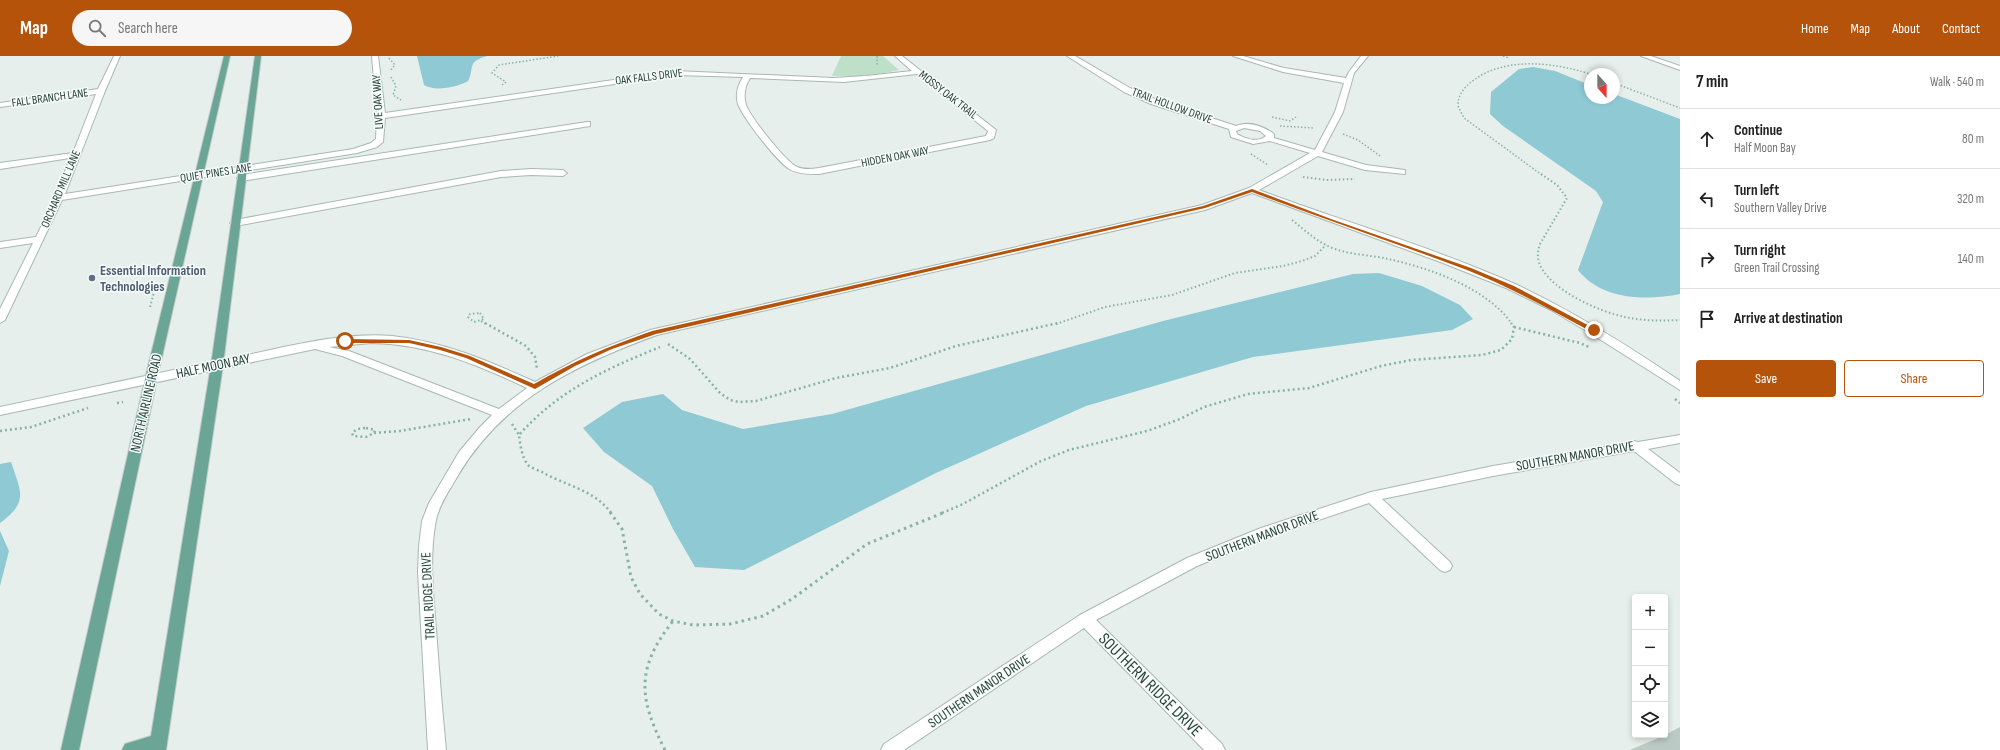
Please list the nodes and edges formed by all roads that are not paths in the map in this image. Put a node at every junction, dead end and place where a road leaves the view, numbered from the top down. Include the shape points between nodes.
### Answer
1 (117, 56) edge
2 (227, 56) edge
3 (258, 56) edge
4 (376, 56) edge
5 (898, 56) edge
6 (1070, 56) edge
7 (1236, 56) edge
8 (1365, 56) edge
9 (1644, 56) edge
10 (1680, 58) edge
11 (1661, 62) junction
12 (1680, 68) edge
13 (918, 72) junction
14 (748, 75) junction
15 (1348, 81) junction
16 (101, 91) junction
17 (0, 105) edge
18 (381, 116) junction
19 (587, 124) dead end
20 (1234, 128) junction
21 (990, 138) joint
22 (1270, 139) junction
23 (374, 145) joint
24 (1317, 153) junction
25 (76, 155) junction
26 (0, 166) edge
27 (243, 168) junction
28 (1402, 172) dead end
29 (563, 173) dead end
30 (198, 176) junction
31 (241, 178) junction
32 (1252, 190) junction
33 (59, 198) junction
34 (236, 223) junction
35 (40, 239) junction
36 (0, 245) edge
37 (0, 320) edge
38 (309, 347) junction
39 (217, 365) junction
40 (151, 379) junction
41 (540, 383) junction
42 (1680, 386) edge
43 (0, 410) edge
44 (500, 414) junction
45 (1680, 439) edge
46 (1634, 445) junction
47 (1680, 480) edge
48 (1371, 497) junction
49 (1445, 566) dead end
50 (1085, 619) junction
51 (157, 746) edge
52 (70, 750) edge
53 (131, 750) edge
54 (437, 750) edge
55 (890, 750) edge
56 (1216, 750) edge

1 - 16 street, ORCHARD MILL LANE
2 - 30 main road, NORTH AIRLINE ROAD
3 - 27 main road
4 - 18 street, LIVE OAK WAY
5 - 13 street, MOSSY OAK TRAIL
6 - 20 street, TRAIL HOLLOW DRIVE via 1147,99
7 - 15 street via 1283,70
8 - 15 street via 1351,72
9 - 11 street
10 - 11 street
11 - 12 street
13 - 14 street, OAK FALLS DRIVE via 871,79 832,80
13 - 21 street, MOSSY OAK TRAIL via 992,130
14 - 18 street, OAK FALLS DRIVE via 699,72 647,76
14 - 21 street, HIDDEN OAK WAY via 741,86 742,106 782,158 799,170 819,171
15 - 24 street via 1338,112
16 - 17 street, FALL BRANCH LANE
16 - 25 street, ORCHARD MILL LANE
18 - 23 street, LIVE OAK WAY via 380,140
19 - 31 street
20 - 22 street, TRAIL HOLLOW DRIVE via 1249,126 1262,129 1270,134
20 - 22 street, TRAIL HOLLOW DRIVE via 1234,135 1243,140 1262,142
22 - 24 street, TRAIL HOLLOW DRIVE
23 - 27 street, QUIET PINES LANE via 354,151
24 - 28 street, TRAIL HOLLOW DRIVE via 1364,166
24 - 32 street, TRAIL RIDGE DRIVE
25 - 26 street
25 - 33 street, ORCHARD MILL LANE
27 - 30 street, QUIET PINES LANE
27 - 31 main road
29 - 34 street via 501,174
30 - 33 street, QUIET PINES LANE
30 - 40 main road, NORTH AIRLINE ROAD
31 - 34 main road
32 - 41 street, TRAIL RIDGE DRIVE via 1205,207 654,332 604,350
32 - 42 street via 1512,287 1594,330
33 - 35 street, ORCHARD MILL LANE
34 - 39 main road
35 - 36 street
35 - 37 street, ORCHARD MILL LANE
38 - 39 street, HALF MOON BAY
38 - 41 street, HALF MOON BAY via 345,341 409,341 468,357
38 - 44 street, HALF MOON BAY via 345,353
39 - 40 street, HALF MOON BAY
39 - 51 main road
40 - 43 street, HALF MOON BAY
40 - 52 main road, NORTH AIRLINE ROAD
41 - 44 street, TRAIL RIDGE DRIVE
44 - 54 street, TRAIL RIDGE DRIVE via 464,453 429,519 424,557
45 - 46 street, SOUTHERN MANOR DRIVE
46 - 47 street
46 - 48 street, SOUTHERN MANOR DRIVE via 1493,470
48 - 49 street
48 - 50 street, SOUTHERN MANOR DRIVE via 1266,532 1192,562
50 - 55 street, SOUTHERN MANOR DRIVE
50 - 56 street, SOUTHERN RIDGE DRIVE
51 - 53 main road

